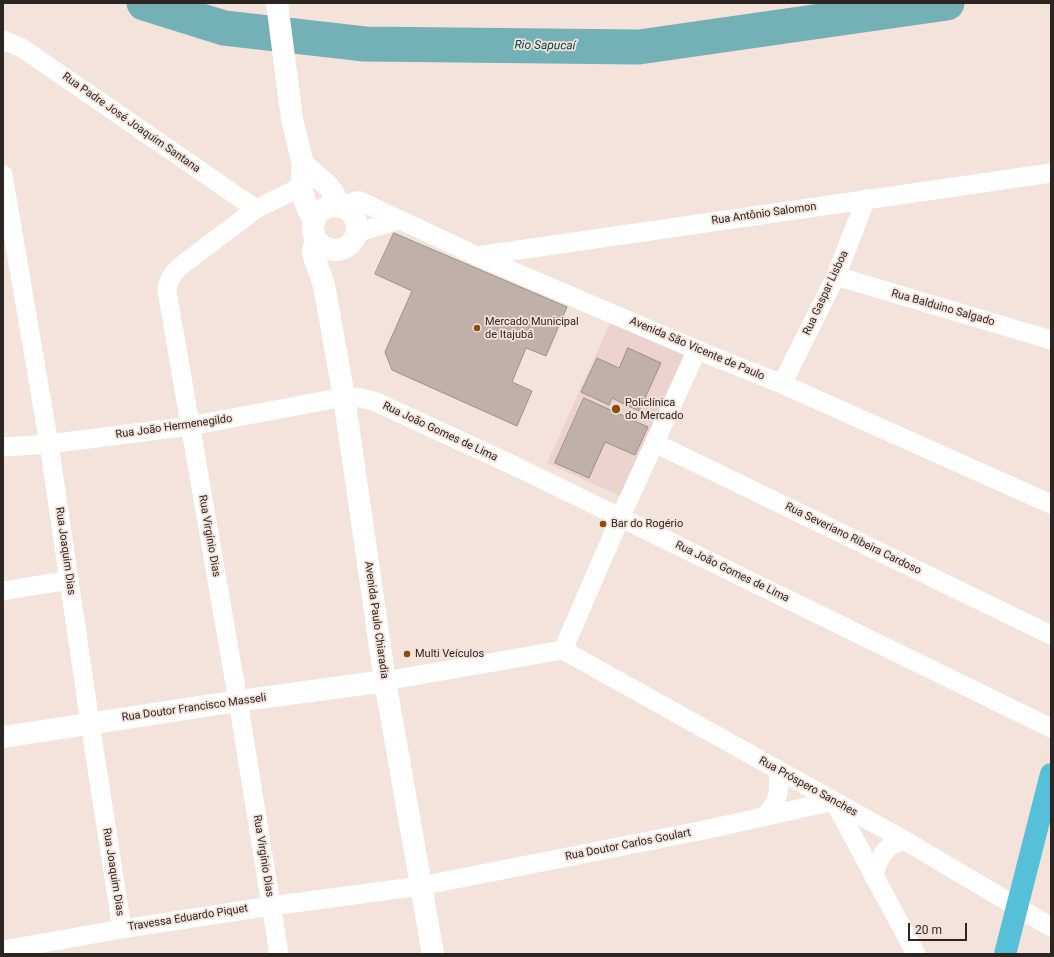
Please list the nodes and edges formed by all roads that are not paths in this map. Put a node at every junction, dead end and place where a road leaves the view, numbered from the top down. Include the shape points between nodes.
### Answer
1 (277, 3) edge
2 (3, 40) edge
3 (303, 164) junction
4 (1051, 173) edge
5 (3, 175) edge
6 (302, 187) junction
7 (866, 199) junction
8 (341, 207) junction
9 (256, 209) junction
10 (399, 220) junction
11 (315, 230) junction
12 (356, 233) junction
13 (342, 249) junction
14 (477, 256) junction
15 (836, 276) junction
16 (324, 285) junction
17 (1051, 340) edge
18 (697, 350) junction
19 (782, 384) junction
20 (344, 398) junction
21 (190, 426) junction
22 (655, 443) junction
23 (49, 444) junction
24 (3, 448) edge
25 (1051, 504) edge
26 (620, 518) junction
27 (69, 580) junction
28 (3, 591) edge
29 (1051, 635) edge
30 (563, 650) junction
31 (385, 681) junction
32 (238, 701) junction
33 (90, 723) junction
34 (1051, 728) edge
35 (3, 737) edge
36 (778, 770) junction
37 (1051, 774) edge
38 (834, 801) junction
39 (1048, 806) edge
40 (765, 816) junction
41 (904, 840) junction
42 (874, 876) junction
43 (422, 886) junction
44 (271, 906) junction
45 (1017, 907) junction
46 (1051, 927) edge
47 (122, 928) junction
48 (3, 950) edge
49 (279, 954) edge
50 (433, 954) edge
51 (916, 954) edge
52 (1004, 954) edge

1 - 3 main road, Avenida Paulo Chiaradia via 292,119
2 - 9 street, Rua Padre José Joaquim Santana via 22,48
3 - 6 main road, Avenida Paulo Chiaradia
3 - 8 main road via 328,186
4 - 7 street, Rua Antônio Salomon
5 - 23 street, Rua Joaquim Dias
6 - 9 street, Rua Virgínio Dias
6 - 11 main road, Avenida Paulo Chiaradia
7 - 14 street, Rua Antônio Salomon
7 - 15 street, Rua Gaspar Lisboa
8 - 10 street, Avenida São Vicente de Paulo via 360,201
8 - 11 main road via 330,207 321,212
8 - 12 main road via 354,218
9 - 21 street, Rua Virgínio Dias via 178,268 168,283 167,291
10 - 12 street
10 - 14 street, Avenida São Vicente de Paulo
11 - 13 main road via 321,245 328,249
11 - 16 main road, Avenida Paulo Chiaradia via 314,257
12 - 13 main road via 349,245
13 - 16 main road
14 - 18 street, Avenida São Vicente de Paulo
15 - 17 street, Rua Balduino Salgado
15 - 19 street, Rua Gaspar Lisboa
16 - 20 main road, Avenida Paulo Chiaradia
18 - 19 street, Avenida São Vicente de Paulo
18 - 22 street
19 - 25 street, Avenida São Vicente de Paulo
20 - 21 street, Rua João Hermenegildo
20 - 26 street, Rua João Gomes de Lima via 362,398 376,402
20 - 31 main road, Avenida Paulo Chiaradia
21 - 23 street, Rua João Hermenegildo
21 - 32 street, Rua Virgínio Dias
22 - 26 street
22 - 29 street, Rua Severiano Ribeira Cardoso
23 - 24 street, Rua João Hermenegildo
23 - 27 street, Rua Joaquim Dias
26 - 30 street
26 - 34 street, Rua João Gomes de Lima
27 - 28 street
27 - 33 street, Rua Joaquim Dias
30 - 31 street
30 - 36 street, Rua Próspero Sanches
31 - 32 main road, Rua Doutor Francisco Masseli
31 - 43 main road, Avenida Paulo Chiaradia
32 - 33 main road, Rua Doutor Francisco Masseli
32 - 44 street, Rua Virgínio Dias
33 - 35 main road, Rua Doutor Francisco Masseli
33 - 47 street, Rua Joaquim Dias
36 - 38 street, Rua Próspero Sanches
36 - 40 street via 779,782 774,805
37 - 39 highway
38 - 40 street, Rua Doutor Carlos Goulart
38 - 41 street, Rua Próspero Sanches
38 - 42 street
39 - 45 highway
40 - 43 street, Rua Doutor Carlos Goulart
41 - 42 street via 890,846 882,854
41 - 45 street, Rua Próspero Sanches
42 - 51 street
43 - 44 street, Travessa Eduardo Piquet
43 - 50 main road, Avenida Paulo Chiaradia
44 - 47 street, Travessa Eduardo Piquet
44 - 49 street, Rua Virgínio Dias
45 - 46 street, Rua Próspero Sanches
45 - 52 highway
47 - 48 street, Travessa Eduardo Piquet

